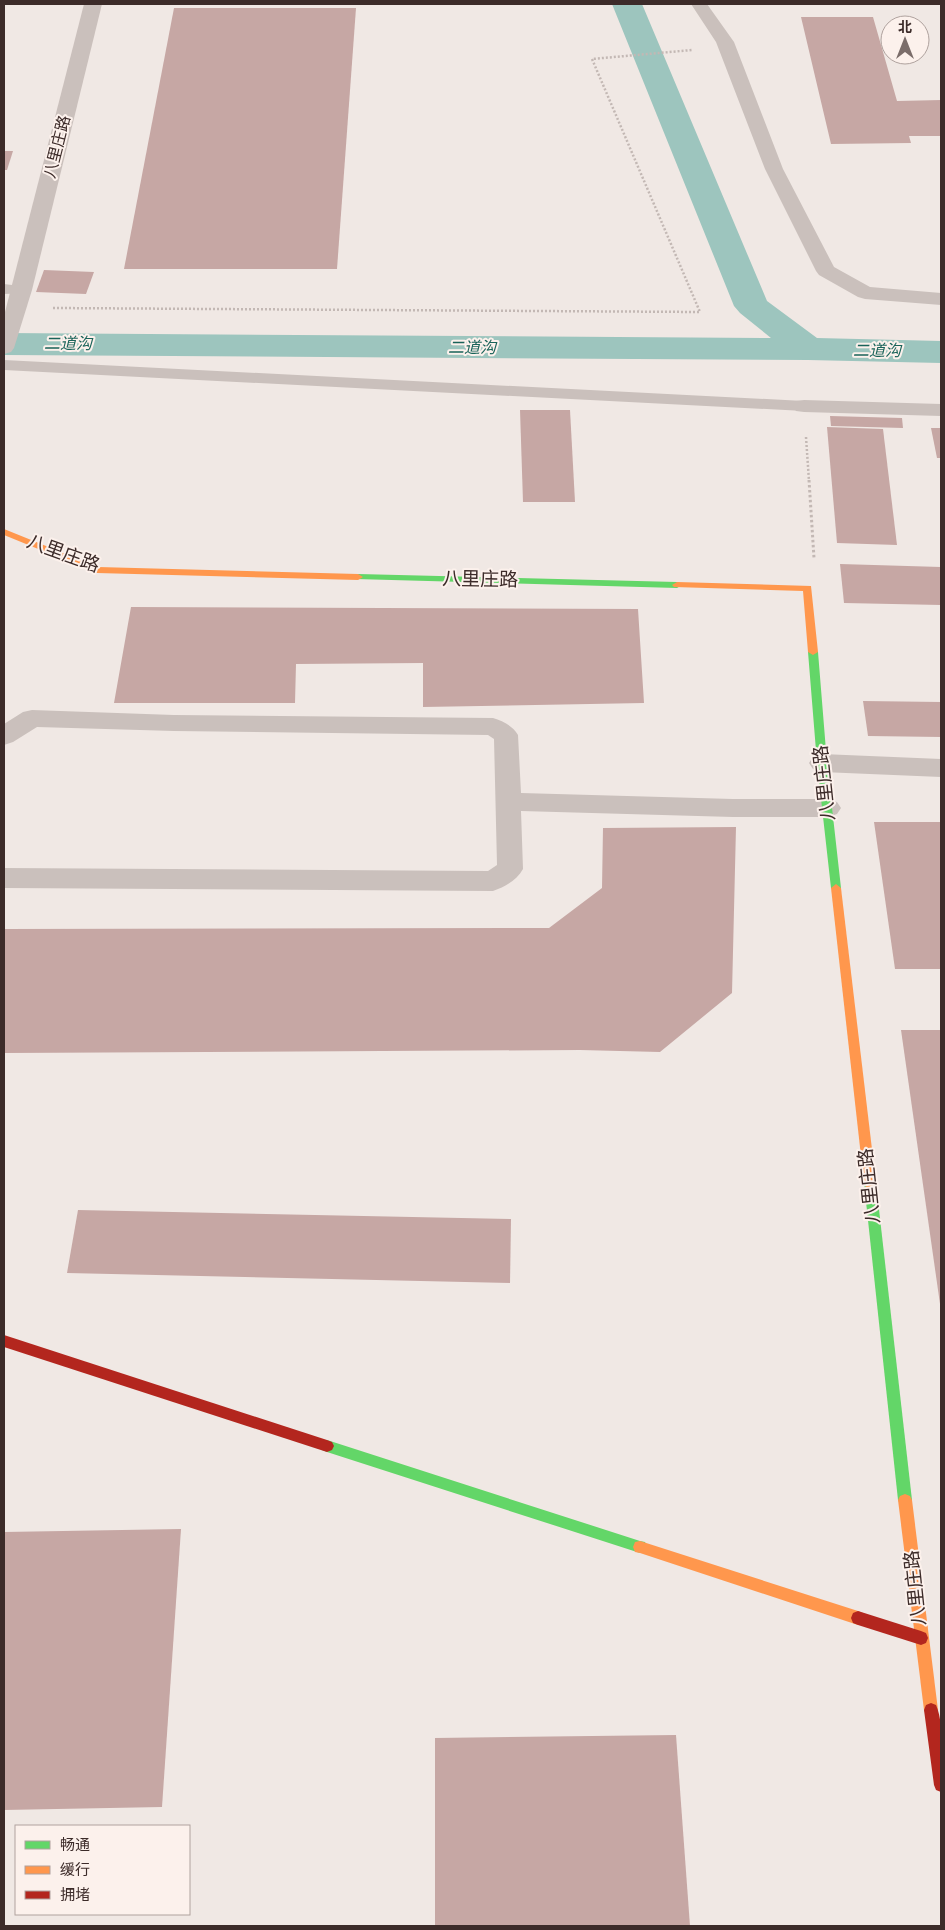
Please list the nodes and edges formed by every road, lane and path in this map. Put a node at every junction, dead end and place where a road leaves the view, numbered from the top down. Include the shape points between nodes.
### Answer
1 (93, 4) edge
2 (699, 4) edge
3 (700, 50) dead end
4 (14, 296) edge
5 (941, 299) edge
6 (4, 348) edge
7 (4, 364) edge
8 (804, 406) junction
9 (941, 410) edge
10 (4, 532) edge
11 (808, 588) junction
12 (4, 736) edge
13 (822, 763) junction
14 (941, 768) edge
15 (508, 802) junction
16 (828, 808) junction
17 (4, 878) edge
18 (4, 1341) edge
19 (921, 1638) junction
20 (941, 1785) edge

1 - 4 street, 八里庄路
2 - 5 street via 726,42 774,169 826,272 865,293
3 - 4 path via 592,59 700,312
4 - 6 street, 八里庄路
7 - 8 lane
8 - 9 street
8 - 11 path via 815,555
10 - 11 street, 八里庄路 via 97,570
11 - 13 street, 八里庄路
12 - 15 street via 32,718 494,727 506,735
13 - 14 street
13 - 16 street, 八里庄路
15 - 16 street
15 - 17 street via 510,869 493,881
16 - 19 street, 八里庄路
18 - 19 street
19 - 20 street, 八里庄路

